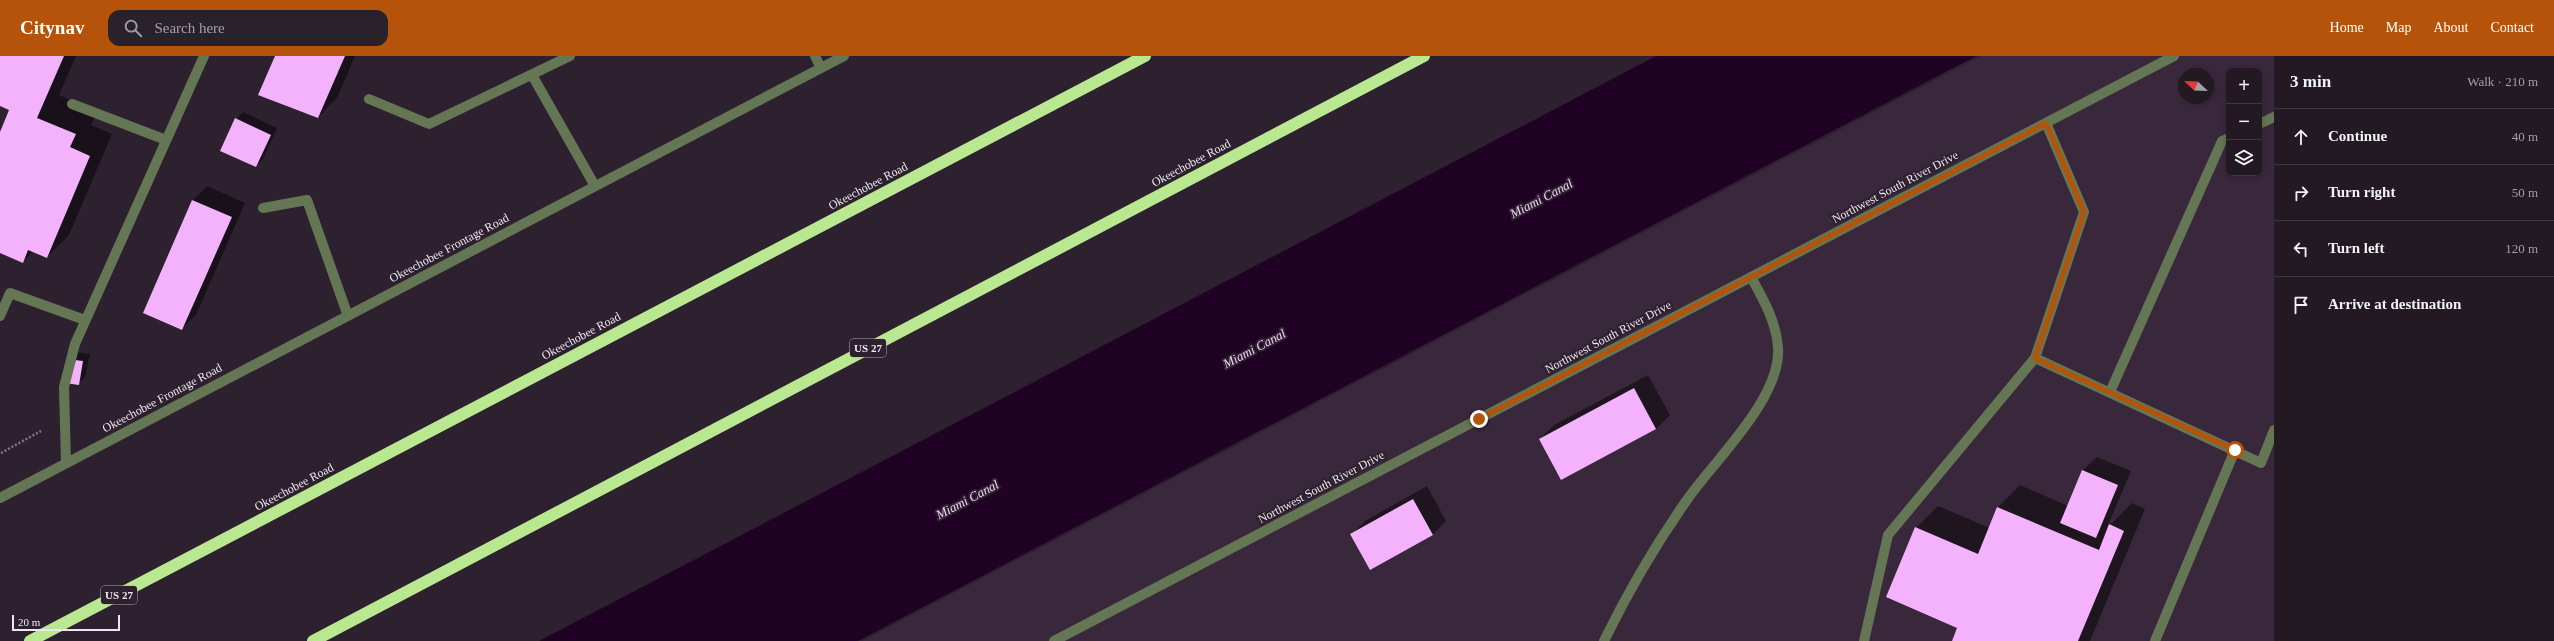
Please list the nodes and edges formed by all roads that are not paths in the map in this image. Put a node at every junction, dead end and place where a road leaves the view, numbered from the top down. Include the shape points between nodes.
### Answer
1 (204, 56) edge
2 (570, 56) edge
3 (815, 56) edge
4 (844, 56) edge
5 (1145, 56) edge
6 (1424, 56) edge
7 (2174, 56) edge
8 (821, 68) junction
9 (532, 75) junction
10 (369, 99) dead end
11 (72, 104) dead end
12 (2274, 116) edge
13 (2262, 122) edge
14 (2046, 123) junction
15 (2226, 139) edge
16 (166, 140) junction
17 (595, 186) junction
18 (264, 208) dead end
19 (1751, 277) junction
20 (0, 316) edge
21 (348, 316) junction
22 (85, 320) junction
23 (2035, 358) junction
24 (2110, 392) junction
25 (2274, 430) edge
26 (2235, 450) junction
27 (66, 463) junction
28 (0, 498) edge
29 (30, 641) edge
30 (313, 641) edge
31 (1054, 641) edge
32 (1604, 641) edge
33 (1864, 641) edge
34 (2155, 641) edge

1 - 16 street
2 - 9 street
3 - 8 street
4 - 8 street, Okeechobee Frontage Road
5 - 29 highway, Okeechobee Road / US 27
6 - 30 highway, Okeechobee Road / US 27
7 - 14 street, Northwest South River Drive
8 - 17 street, Okeechobee Frontage Road
9 - 10 street via 429,124
9 - 17 street
11 - 16 street
12 - 13 street
14 - 19 street, Northwest South River Drive
14 - 23 street via 2084,212
15 - 24 street via 2222,141
16 - 22 street
17 - 21 street, Okeechobee Frontage Road
18 - 21 street via 307,200
19 - 31 street, Northwest South River Drive
19 - 32 street via 1772,316 1779,348 1773,376 1761,407 1688,498 1622,604
20 - 22 street via 10,293
21 - 27 street, Okeechobee Frontage Road
22 - 27 street via 74,344 64,387
23 - 24 street
23 - 33 street via 1888,535
24 - 26 street
25 - 26 street via 2261,462
26 - 34 street
27 - 28 street, Okeechobee Frontage Road

